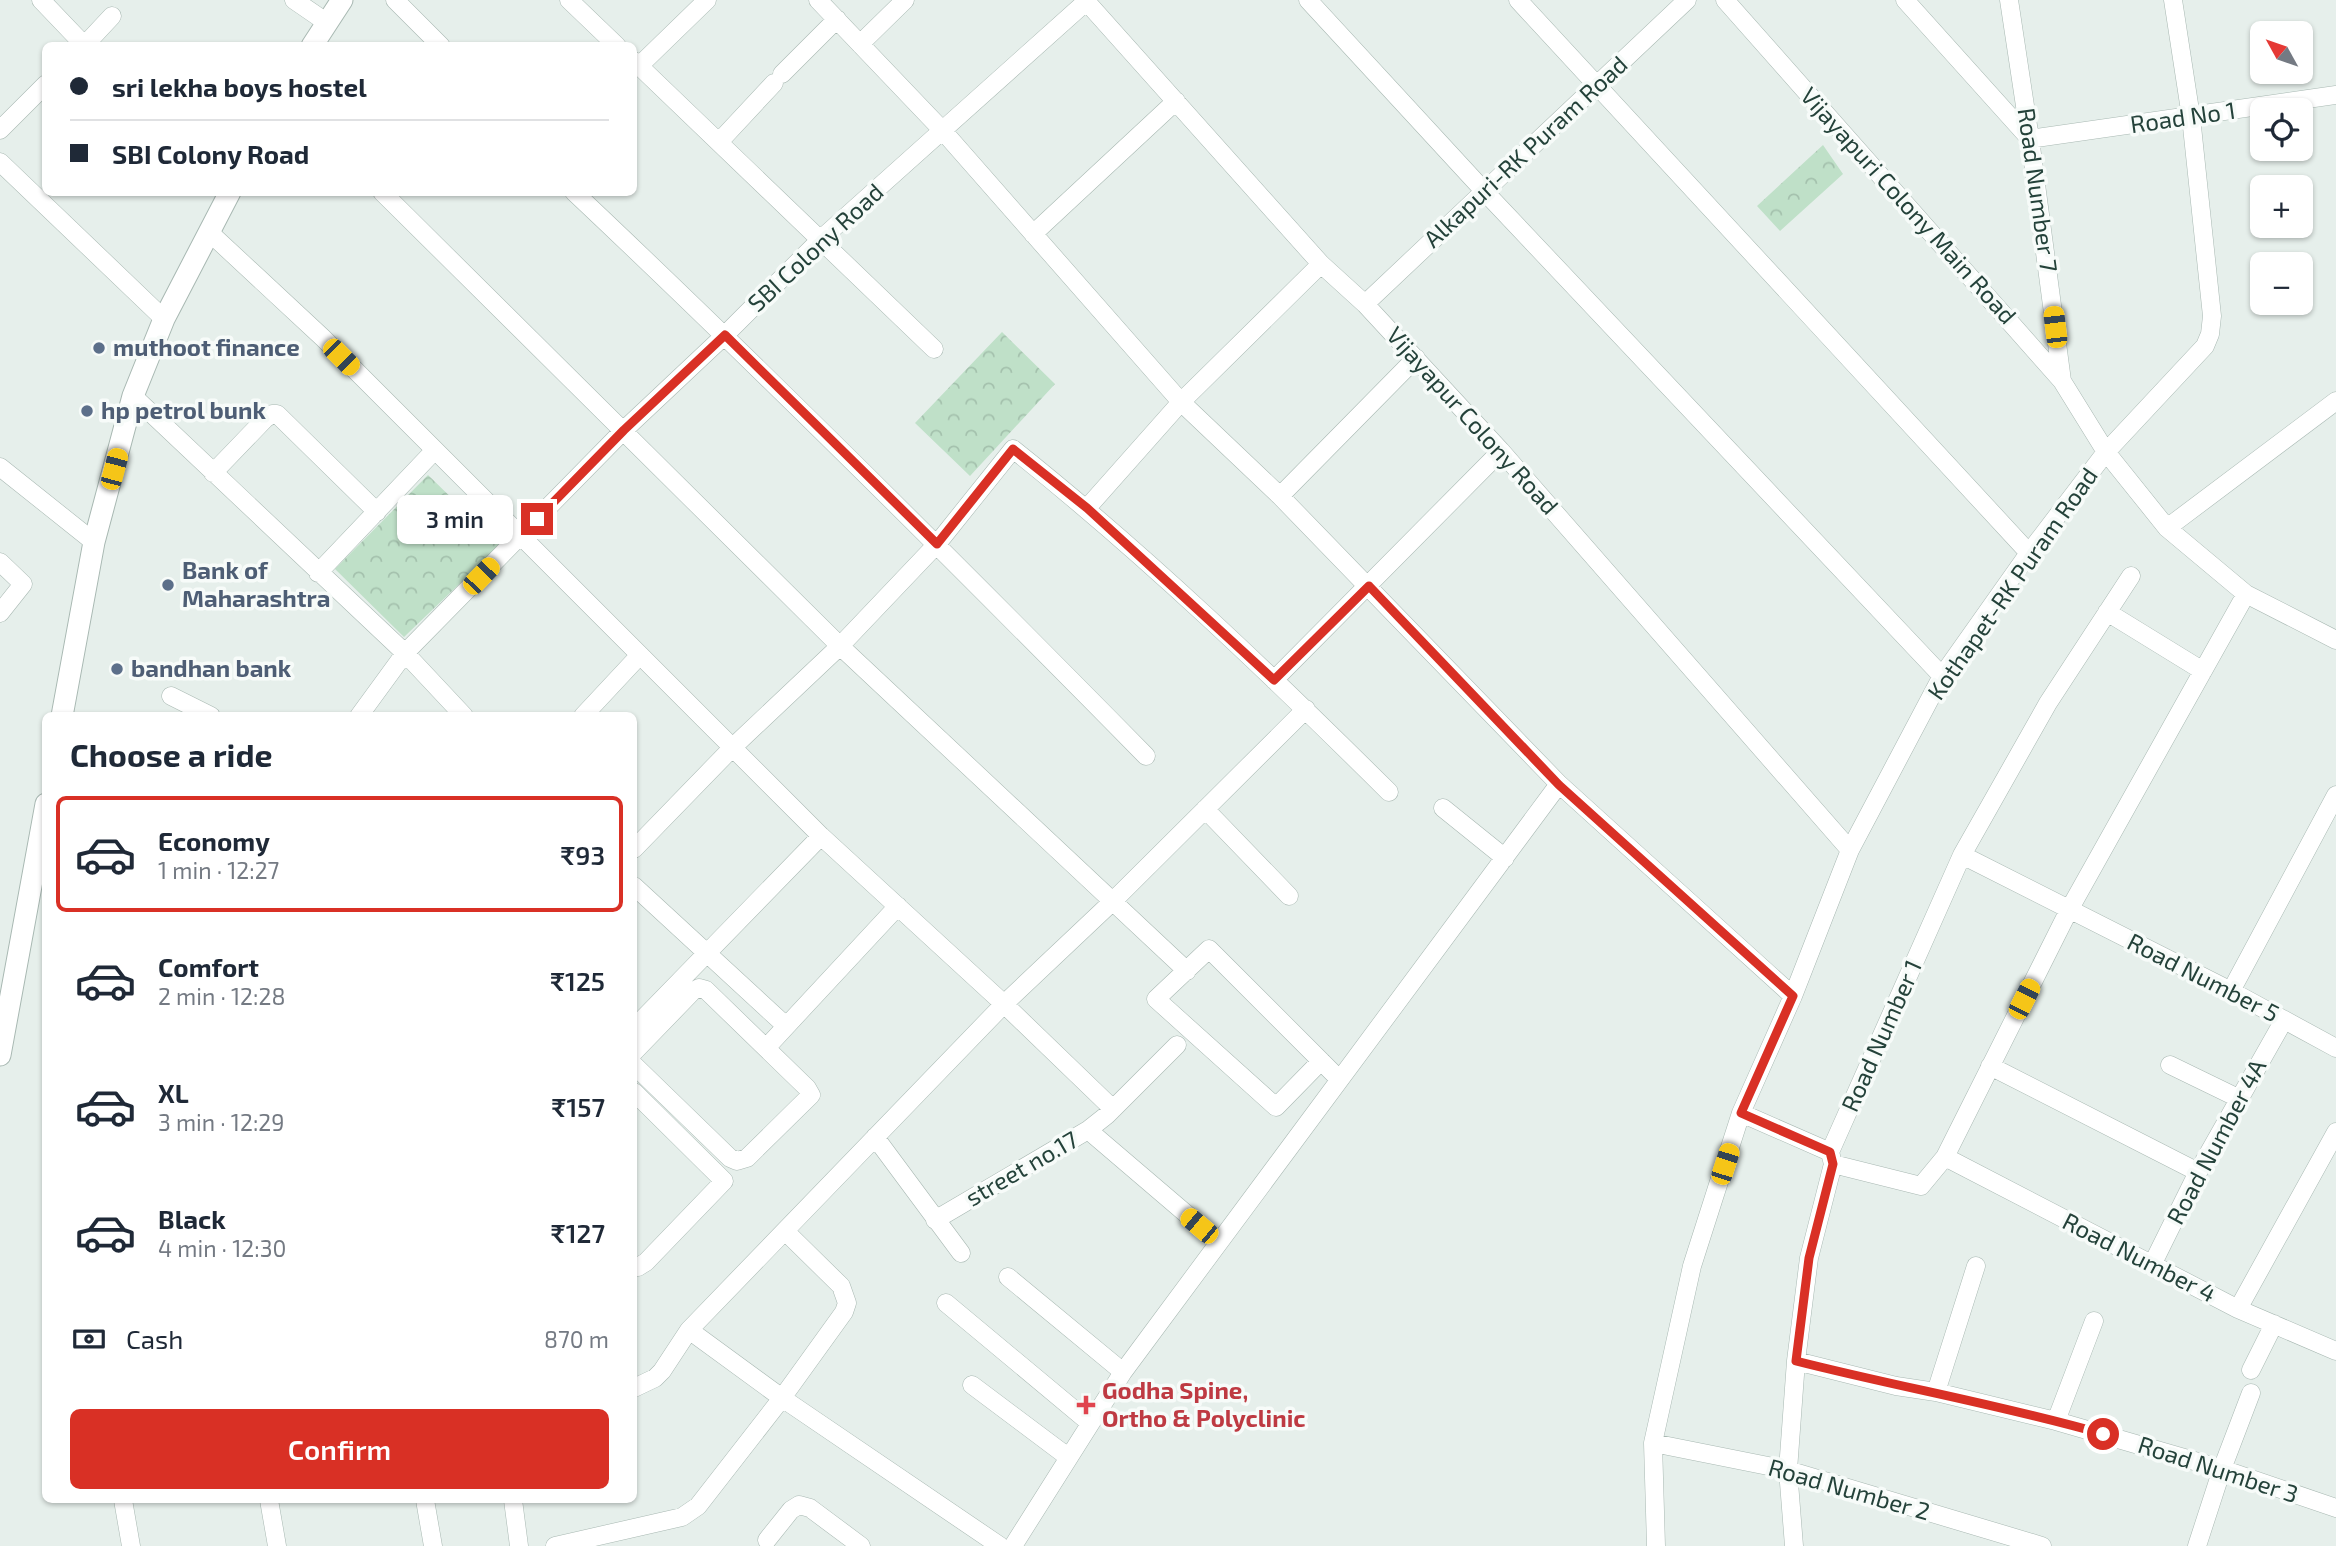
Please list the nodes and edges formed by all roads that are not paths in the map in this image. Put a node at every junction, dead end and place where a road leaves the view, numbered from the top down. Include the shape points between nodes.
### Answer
1 (41, 0) edge
2 (293, 0) edge
3 (342, 0) edge
4 (395, 0) edge
5 (569, 0) edge
6 (707, 0) edge
7 (818, 0) edge
8 (905, 0) edge
9 (1087, 0) edge
10 (1308, 0) edge
11 (1518, 0) edge
12 (1687, 0) edge
13 (1725, 0) edge
14 (1905, 0) edge
15 (2009, 0) edge
16 (2173, 0) edge
17 (112, 16) dead end
18 (837, 19) junction
19 (326, 22) junction
20 (81, 42) edge
21 (87, 42) edge
22 (314, 42) edge
23 (437, 42) edge
24 (613, 42) edge
25 (860, 44) junction
26 (637, 62) edge
27 (637, 64) edge
28 (1598, 85) junction
29 (42, 88) edge
30 (2336, 95) edge
31 (1176, 101) junction
32 (2191, 117) junction
33 (0, 130) edge
34 (943, 131) junction
35 (2030, 139) junction
36 (719, 142) junction
37 (0, 162) edge
38 (1485, 192) junction
39 (228, 196) edge
40 (386, 196) edge
41 (578, 196) edge
42 (209, 232) junction
43 (1033, 234) junction
44 (821, 239) junction
45 (1321, 264) junction
46 (1365, 304) junction
47 (164, 319) junction
48 (725, 335) junction
49 (934, 349) dead end
50 (1416, 358) junction
51 (2062, 381) junction
52 (134, 396) junction
53 (2336, 401) edge
54 (1181, 402) junction
55 (624, 430) junction
56 (1501, 451) junction
57 (434, 452) junction
58 (2106, 452) junction
59 (0, 467) edge
60 (213, 473) junction
61 (1280, 495) junction
62 (1087, 508) junction
63 (377, 512) junction
64 (2167, 528) junction
65 (519, 537) junction
66 (94, 542) junction
67 (937, 544) junction
68 (2029, 553) junction
69 (0, 562) edge
70 (318, 573) junction
71 (2131, 576) dead end
72 (1369, 586) junction
73 (2246, 594) junction
74 (2107, 612) junction
75 (0, 613) edge
76 (2336, 640) edge
77 (840, 646) junction
78 (405, 653) junction
79 (639, 656) junction
80 (2203, 671) junction
81 (1942, 676) junction
82 (1274, 680) junction
83 (171, 696) dead end
84 (1306, 709) junction
85 (63, 712) edge
86 (203, 712) edge
87 (362, 712) edge
88 (460, 712) edge
89 (587, 712) edge
90 (733, 747) junction
91 (1146, 756) dead end
92 (1559, 785) junction
93 (1389, 792) dead end
94 (2336, 794) edge
95 (1443, 808) dead end
96 (1205, 809) junction
97 (42, 826) edge
98 (821, 836) junction
99 (637, 846) edge
100 (1850, 850) junction
101 (1962, 855) junction
102 (1505, 858) junction
103 (637, 889) edge
104 (1289, 896) dead end
105 (1112, 902) junction
106 (898, 906) junction
107 (2069, 910) junction
108 (706, 953) junction
109 (1187, 971) junction
110 (731, 975) junction
111 (2231, 991) junction
112 (712, 996) junction
113 (1793, 996) junction
114 (1004, 1004) junction
115 (2284, 1020) junction
116 (637, 1025) edge
117 (786, 1027) junction
118 (1177, 1045) dead end
119 (766, 1048) junction
120 (2336, 1048) edge
121 (637, 1049) edge
122 (0, 1055) edge
123 (1321, 1061) junction
124 (2170, 1065) dead end
125 (1990, 1066) junction
126 (637, 1068) edge
127 (1339, 1079) junction
128 (1302, 1080) junction
129 (637, 1095) edge
130 (1324, 1099) junction
131 (2239, 1099) junction
132 (1110, 1112) junction
133 (1741, 1113) junction
134 (1088, 1130) junction
135 (2336, 1132) edge
136 (874, 1138) junction
137 (1945, 1157) junction
138 (1832, 1158) junction
139 (2198, 1172) junction
140 (935, 1220) junction
141 (785, 1231) junction
142 (1218, 1241) junction
143 (961, 1253) dead end
144 (2152, 1265) junction
145 (637, 1266) edge
146 (1976, 1266) dead end
147 (1008, 1278) dead end
148 (946, 1303) dead end
149 (2238, 1309) junction
150 (2094, 1321) dead end
151 (2274, 1324) junction
152 (689, 1330) junction
153 (2336, 1351) edge
154 (1796, 1361) junction
155 (2251, 1370) dead end
156 (1123, 1372) junction
157 (972, 1385) dead end
158 (637, 1387) edge
159 (1936, 1392) junction
160 (2250, 1394) dead end
161 (782, 1398) junction
162 (2056, 1421) junction
163 (1090, 1423) junction
164 (1653, 1443) junction
165 (1068, 1457) junction
166 (2222, 1469) junction
167 (1788, 1470) junction
168 (124, 1503) edge
169 (270, 1503) edge
170 (426, 1503) edge
171 (513, 1503) edge
172 (2335, 1503) edge
173 (767, 1541) dead end
174 (131, 1546) edge
175 (277, 1546) edge
176 (433, 1546) edge
177 (519, 1546) edge
178 (555, 1546) edge
179 (861, 1546) edge
180 (1000, 1546) edge
181 (1013, 1546) edge
182 (1656, 1546) edge
183 (1794, 1546) edge
184 (2042, 1546) edge
185 (2197, 1546) edge

1 - 20 street
2 - 19 street
3 - 19 street
4 - 23 street
5 - 24 street
6 - 26 street
7 - 18 street
8 - 25 street
9 - 31 street, Vijayapur Colony Road
9 - 34 street, SBI Colony Road
10 - 38 street
11 - 28 street
12 - 28 street, Alkapuri-RK Puram Road
13 - 51 street, Vijayapuri Colony Main Road
14 - 35 street
15 - 35 street, Road Number 7
16 - 32 street, Kothapet-RK Puram Road
17 - 21 street
18 - 25 street
18 - 36 street
19 - 22 street
25 - 34 street
27 - 36 street
28 - 38 street, Alkapuri-RK Puram Road
28 - 68 street
29 - 33 street
30 - 32 street, Road No 1
31 - 43 street
31 - 45 street, Vijayapur Colony Road
32 - 35 street, Road No 1
32 - 58 street, Kothapet-RK Puram Road via 2212,316 2210,334 2197,356
34 - 43 street
34 - 44 street, SBI Colony Road
35 - 51 street, Road Number 7
36 - 44 street
37 - 47 street
38 - 46 street, Alkapuri-RK Puram Road
38 - 81 street
39 - 42 street
40 - 55 street
41 - 48 street
42 - 47 street
42 - 57 street via 323,338
43 - 54 street
44 - 48 street, SBI Colony Road
44 - 49 street
45 - 46 street, Vijayapur Colony Road
45 - 54 street
46 - 50 street, Vijayapur Colony Road
47 - 52 street
48 - 55 street, SBI Colony Road
48 - 67 street
50 - 56 street, Vijayapur Colony Road
50 - 61 street
51 - 58 street, Vijayapuri Colony Main Road
52 - 60 street
52 - 66 street
53 - 64 street
54 - 61 street
54 - 62 street
55 - 65 street, SBI Colony Road
55 - 77 street
56 - 72 street
56 - 100 street, Vijayapur Colony Road
57 - 63 street
57 - 65 street
58 - 64 street, Vijayapuri Colony Main Road
58 - 68 street, Kothapet-RK Puram Road
59 - 66 street
60 - 63 street via 265,419 277,414
60 - 70 street
61 - 72 street
62 - 67 street via 1013,449
62 - 82 street
63 - 70 street
64 - 73 street, Vijayapuri Colony Main Road
65 - 78 street, SBI Colony Road
65 - 79 street
66 - 85 street
67 - 77 street
67 - 91 street
68 - 81 street, Kothapet-RK Puram Road
69 - 75 street via 23,584
70 - 78 street
71 - 74 street, Road Number 1
72 - 82 street
72 - 92 street
73 - 76 street, Vijayapuri Colony Main Road
73 - 80 street
74 - 80 street
74 - 101 street, Road Number 1 via 2048,703
77 - 90 street
77 - 105 street
78 - 87 street, SBI Colony Road
78 - 88 street
79 - 89 street
79 - 90 street
80 - 107 street
81 - 100 street, Kothapet-RK Puram Road
82 - 84 street
83 - 86 street
84 - 93 street
84 - 96 street
90 - 98 street
90 - 99 street
92 - 102 street
92 - 113 street
94 - 111 street
95 - 102 street
96 - 104 street
96 - 105 street
97 - 122 street
98 - 106 street
98 - 108 street
100 - 113 street, Kothapet-RK Puram Road
101 - 107 street, Road Number 5
101 - 138 street, Road Number 1
102 - 127 street
103 - 108 street
105 - 109 street
105 - 114 street
106 - 114 street
106 - 117 street
107 - 111 street, Road Number 5
107 - 125 street
108 - 110 street
108 - 116 street
109 - 123 street via 1209,949
109 - 128 street via 1156,999 1276,1107
110 - 112 street
110 - 117 street
111 - 115 street, Road Number 5
112 - 119 street
112 - 121 street via 699,988 693,991
113 - 133 street, Kothapet-RK Puram Road
114 - 132 street
114 - 136 street
115 - 120 street, Road Number 5
115 - 131 street, Road Number 4A
117 - 119 street
118 - 132 street, street no.17
119 - 126 street via 811,1095 747,1158 737,1161
123 - 127 street
123 - 128 street
124 - 131 street
125 - 137 street
125 - 139 street
127 - 130 street
128 - 130 street
129 - 145 street via 724,1181
130 - 142 street
131 - 139 street, Road Number 4A
132 - 134 street, street no.17
133 - 138 street
133 - 164 street, Kothapet-RK Puram Road via 1692,1266
134 - 140 street, street no.17
134 - 142 street
135 - 149 street
136 - 140 street
136 - 141 street
137 - 138 street via 1921,1186
137 - 144 street, Road Number 4
138 - 154 street, Road Number 1 via 1809,1258
139 - 144 street, Road Number 4A
140 - 143 street
141 - 152 street
141 - 161 street via 841,1286 847,1303
142 - 156 street
144 - 149 street, Road Number 4
146 - 159 street
147 - 156 street
148 - 163 street
149 - 151 street, Road Number 4
150 - 162 street
151 - 153 street, Road Number 4
151 - 155 street
152 - 158 street via 662,1371
152 - 161 street
154 - 159 street, Road Number 3
154 - 167 street, Road Number 1
156 - 163 street
157 - 165 street
159 - 162 street, Road Number 3
160 - 166 street
161 - 178 street via 698,1506 682,1517
161 - 180 street
162 - 166 street, Road Number 3
163 - 165 street
164 - 167 street, Road Number 2
164 - 182 street, Kothapet-RK Puram Road
165 - 181 street
166 - 172 street, Road Number 3
166 - 185 street
167 - 183 street, Road Number 1
167 - 184 street, Road Number 2
168 - 174 street
169 - 175 street
170 - 176 street
171 - 177 street
173 - 179 street via 799,1505 810,1508

